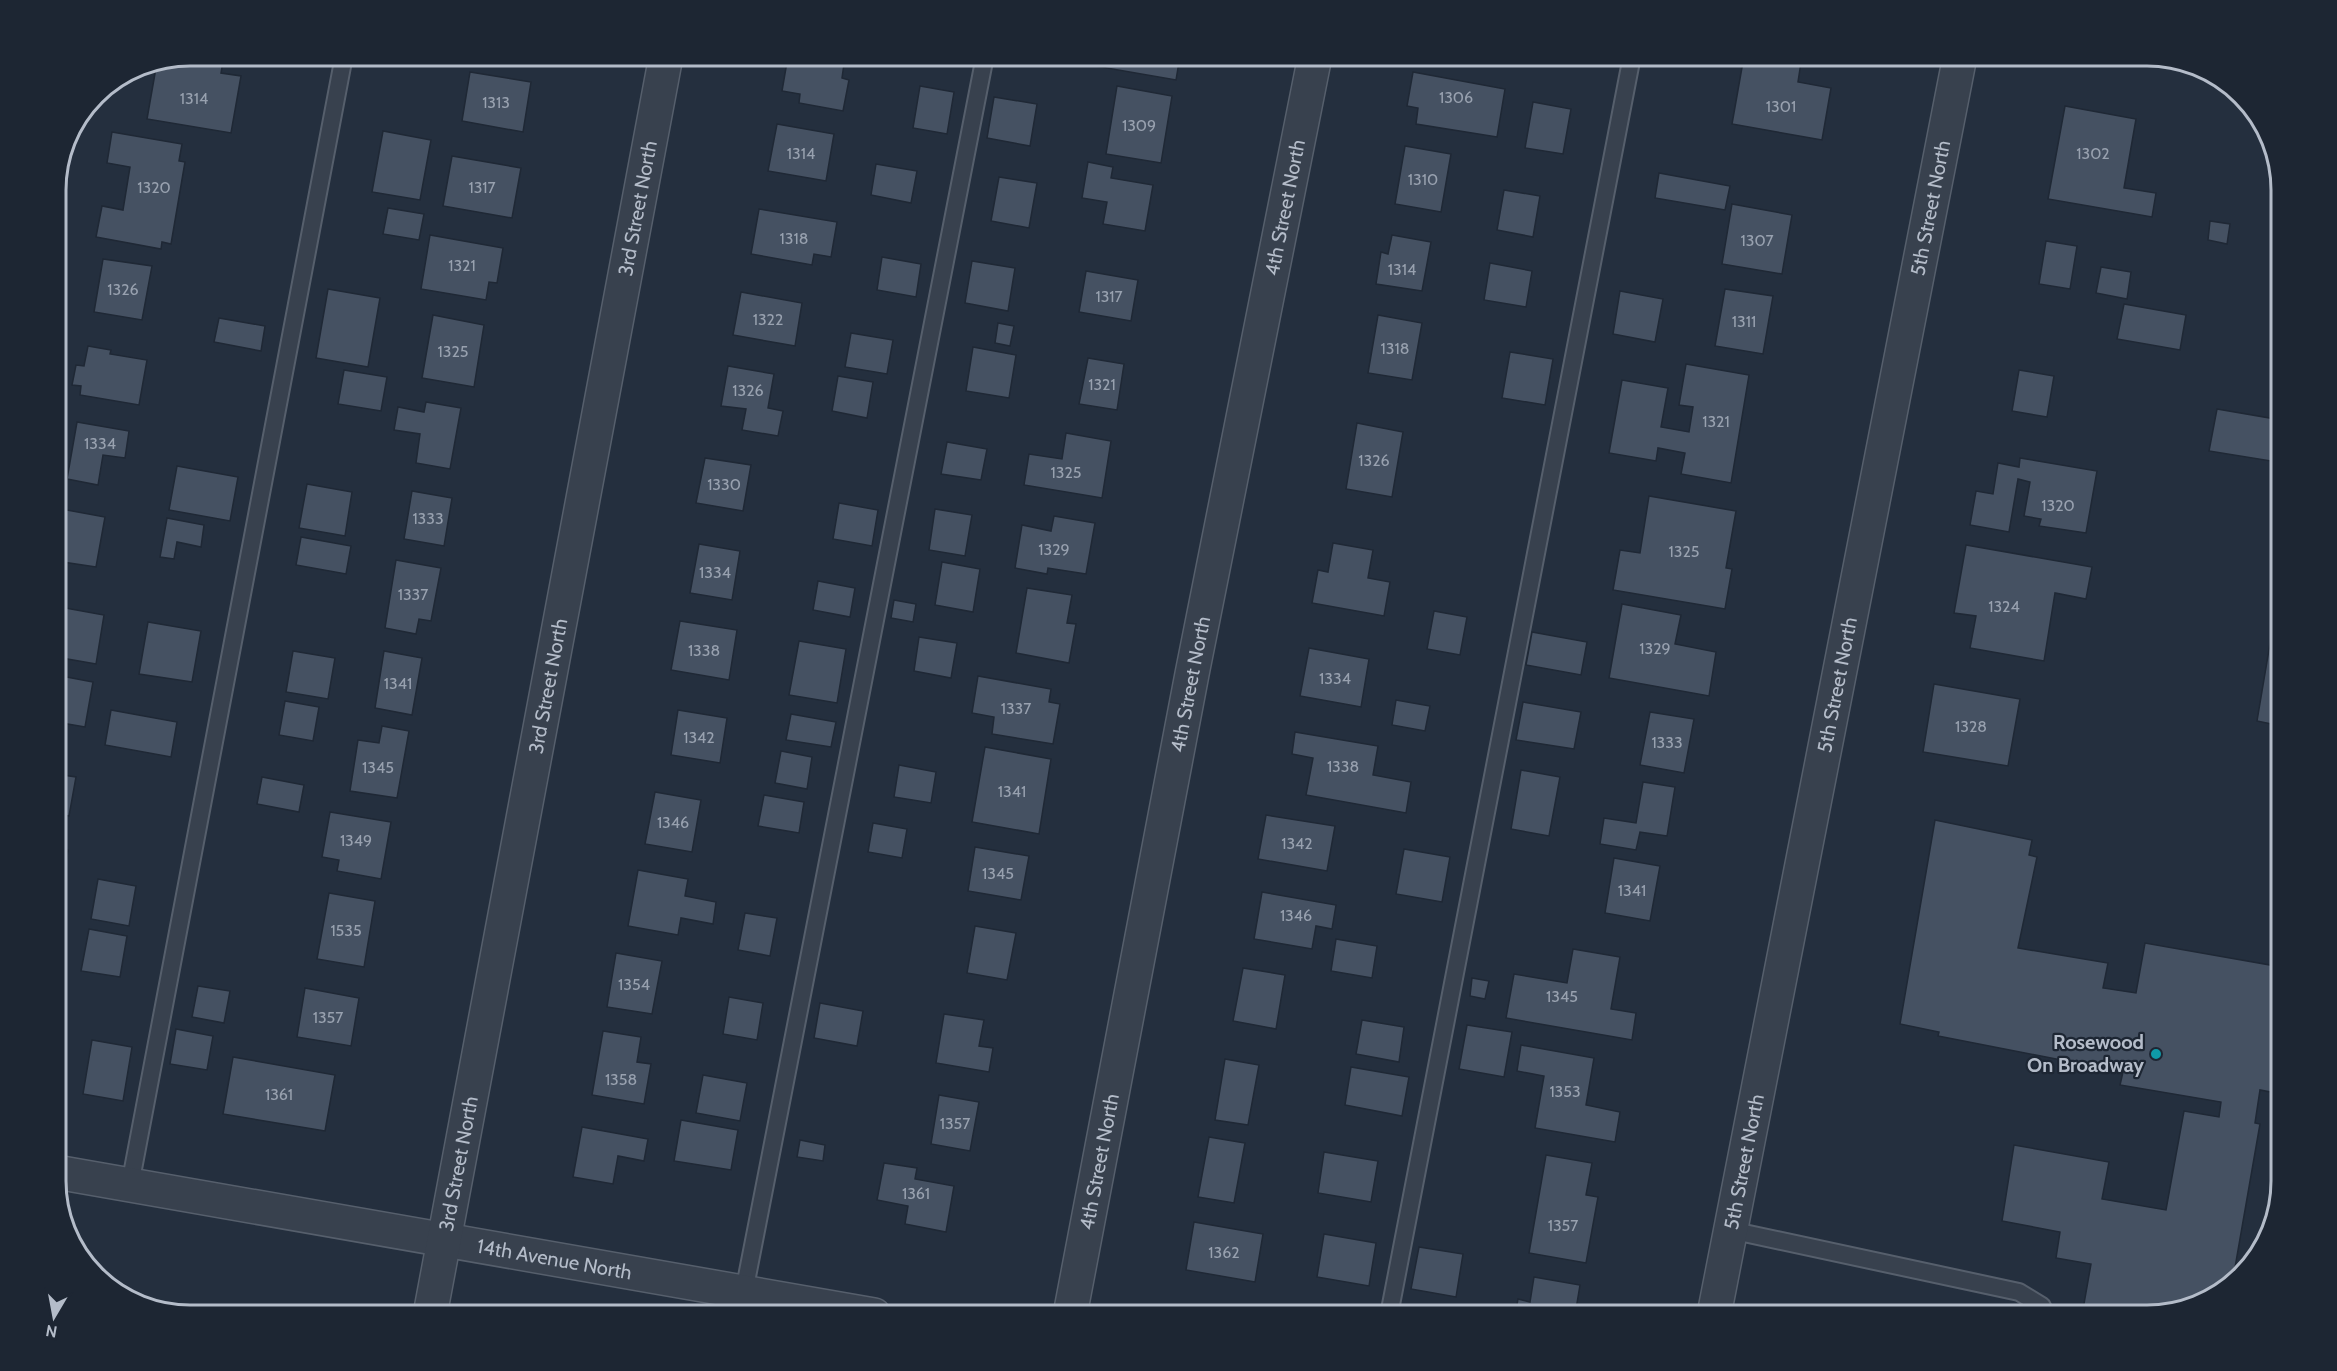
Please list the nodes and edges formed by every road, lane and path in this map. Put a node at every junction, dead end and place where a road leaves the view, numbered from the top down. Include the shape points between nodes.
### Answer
1 (342, 66) edge
2 (664, 66) edge
3 (983, 66) edge
4 (1313, 66) edge
5 (1630, 66) edge
6 (1958, 66) edge
7 (66, 1174) edge
8 (130, 1185) junction
9 (1730, 1230) junction
10 (444, 1239) junction
11 (744, 1292) junction
12 (432, 1305) edge
13 (814, 1305) edge
14 (1072, 1305) edge
15 (1391, 1305) edge
16 (1716, 1305) edge
17 (2040, 1305) edge

1 - 8 lane
2 - 10 street, 3rd Street North
3 - 11 lane
4 - 14 street, 4th Street North
5 - 15 lane
6 - 9 street, 5th Street North
7 - 8 street, 14th Avenue North
8 - 10 street, 14th Avenue North
9 - 16 street, 5th Street North
9 - 17 lane via 2019,1292
10 - 11 street, 14th Avenue North
10 - 12 street, 3rd Street North
11 - 13 street, 14th Avenue North

